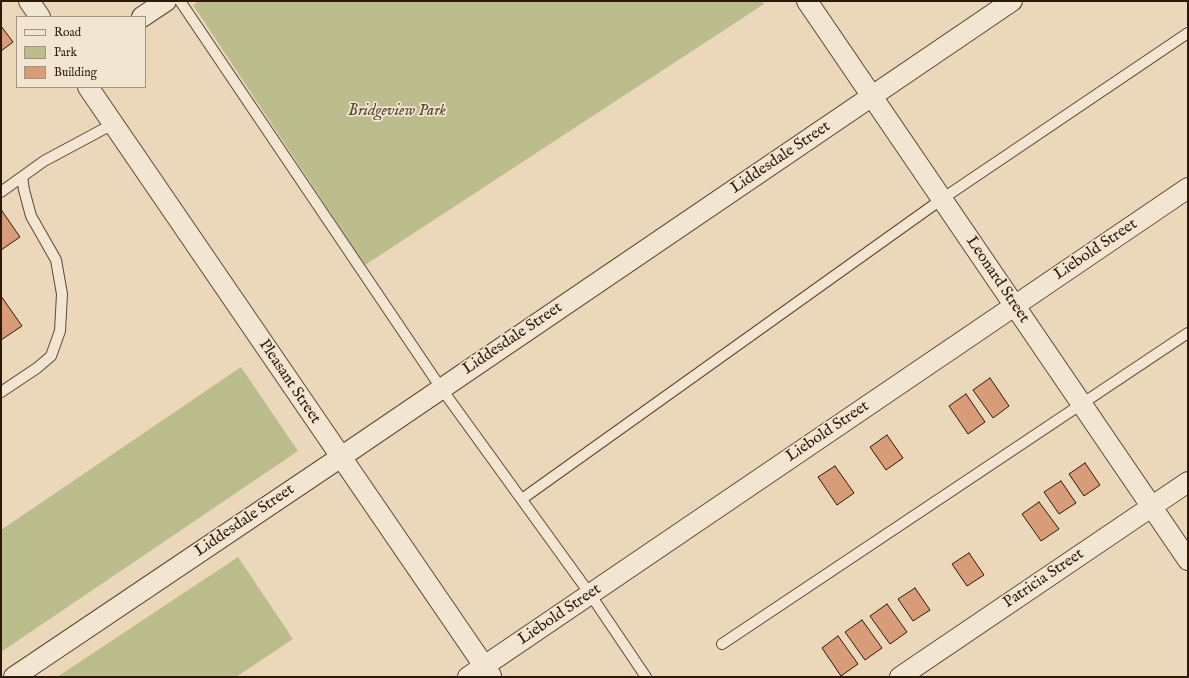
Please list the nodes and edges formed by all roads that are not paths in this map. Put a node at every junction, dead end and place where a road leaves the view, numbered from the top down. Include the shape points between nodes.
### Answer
1 (29, 1) edge
2 (166, 1) edge
3 (180, 1) edge
4 (807, 1) edge
5 (1012, 1) edge
6 (39, 16) edge
7 (144, 16) edge
8 (1188, 33) edge
9 (89, 88) edge
10 (872, 96) junction
11 (113, 124) junction
12 (22, 177) junction
13 (1188, 188) edge
14 (1, 192) edge
15 (942, 199) junction
16 (1014, 306) junction
17 (1188, 333) edge
18 (441, 388) junction
19 (1, 392) edge
20 (1082, 405) junction
21 (341, 457) junction
22 (1188, 482) edge
23 (522, 499) junction
24 (1152, 506) junction
25 (1188, 560) edge
26 (590, 594) junction
27 (722, 644) dead end
28 (481, 673) edge
29 (14, 677) edge
30 (646, 677) edge
31 (900, 677) edge

1 - 6 street
2 - 7 street
3 - 18 lane
4 - 10 street, Leonard Street
5 - 10 street, Liddesdale Street
8 - 15 lane
9 - 11 street, Pleasant Street
10 - 15 street, Leonard Street
10 - 18 street, Liddesdale Street
11 - 12 lane via 44,161
11 - 21 street, Pleasant Street
12 - 14 lane
12 - 19 lane via 31,216 56,260 62,294 60,331 51,356
13 - 16 street, Liebold Street
15 - 16 street, Leonard Street
15 - 23 lane
16 - 20 street, Leonard Street
16 - 26 street, Liebold Street
17 - 20 lane
18 - 21 street, Liddesdale Street
18 - 23 lane
20 - 24 street, Leonard Street
20 - 27 lane
21 - 28 street, Pleasant Street
21 - 29 street, Liddesdale Street
22 - 24 street, Patricia Street
23 - 26 lane
24 - 25 street, Leonard Street
24 - 31 street, Patricia Street
26 - 28 street, Liebold Street
26 - 30 lane

